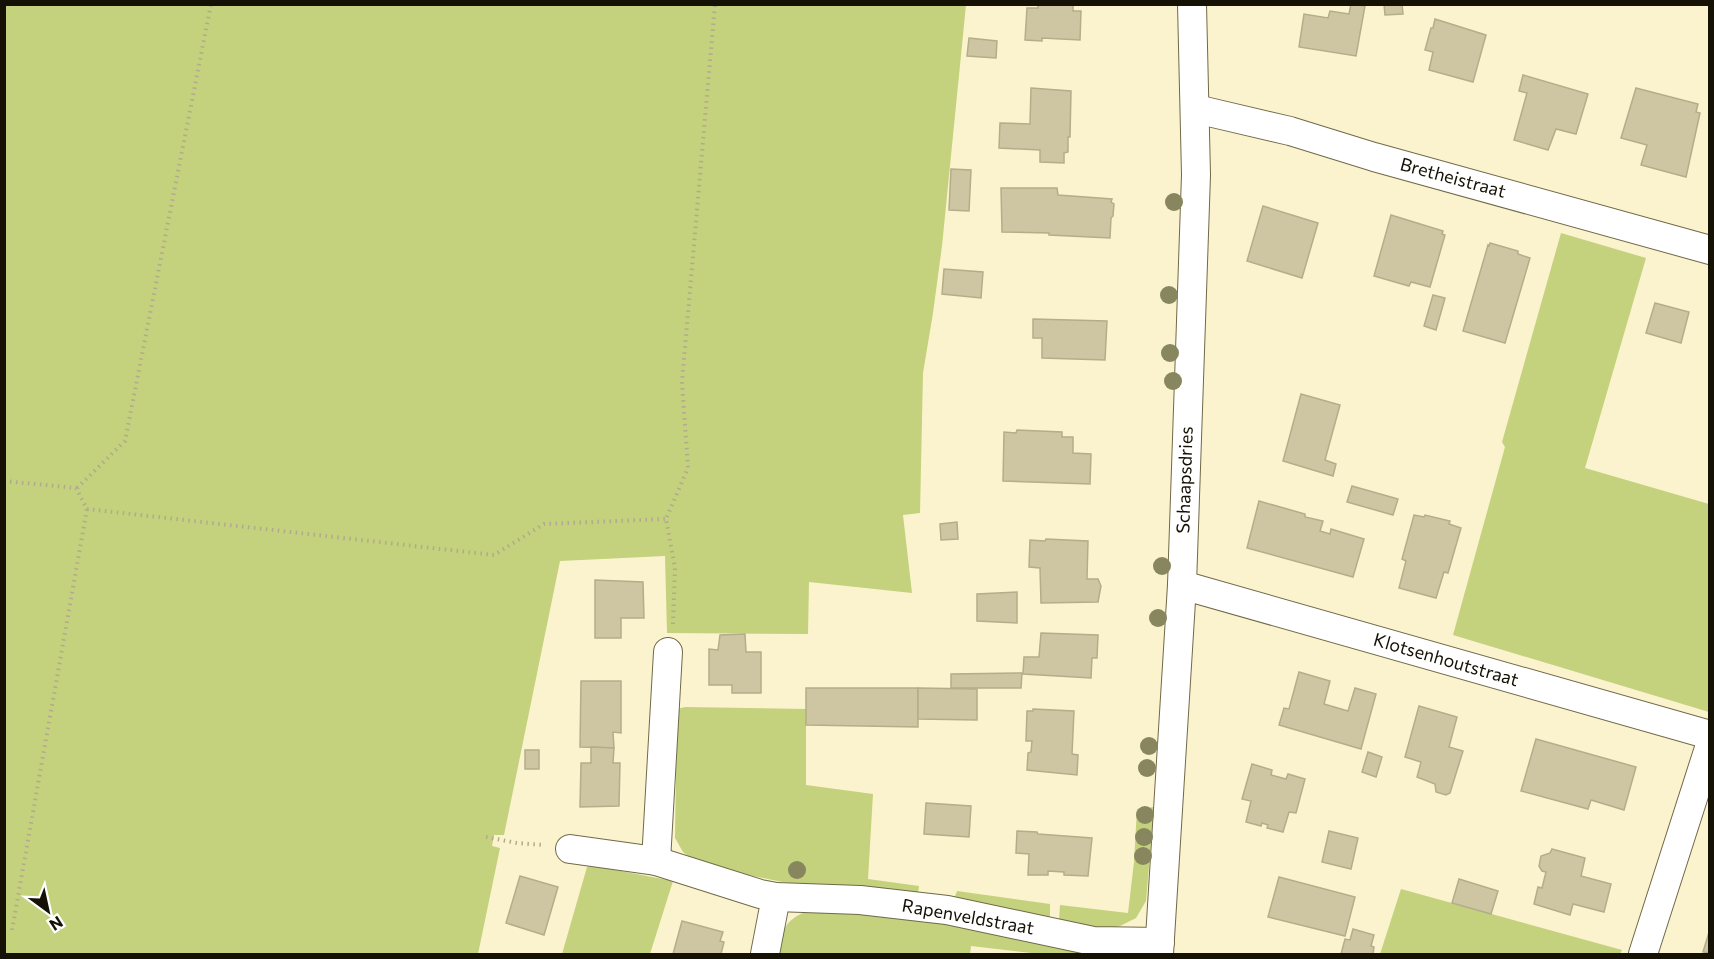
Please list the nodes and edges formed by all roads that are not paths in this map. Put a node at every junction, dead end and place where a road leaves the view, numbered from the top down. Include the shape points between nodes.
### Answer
1 (1192, 4) edge
2 (1196, 109) junction
3 (1710, 250) edge
4 (1182, 585) junction
5 (668, 652) road end
6 (1710, 735) edge
7 (1710, 745) edge
8 (570, 849) road end
9 (656, 861) junction
10 (776, 897) junction
11 (1159, 948) edge
12 (765, 954) edge
13 (1643, 954) edge

1 - 2 street, Schaapsdries
2 - 3 street, Bretheistraat via 1290,131
2 - 4 street, Schaapsdries
4 - 6 street, Klotsenhoutstraat
4 - 11 street, Schaapsdries
5 - 9 street
7 - 13 street
8 - 9 street, Rapenveldstraat
9 - 10 street, Rapenveldstraat
10 - 11 street, Rapenveldstraat via 861,900 947,910 1093,941
10 - 12 street

